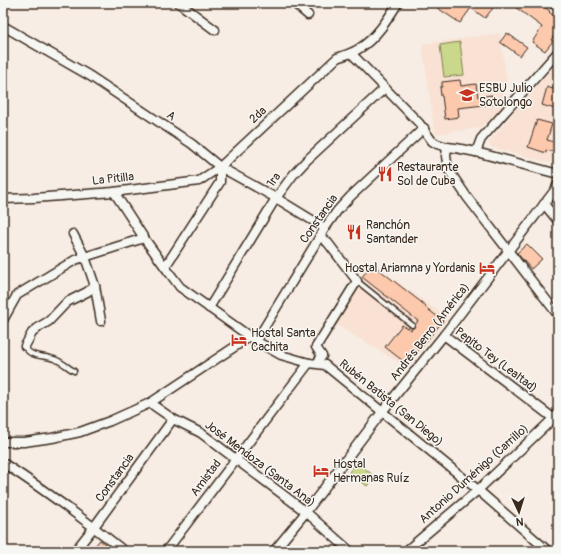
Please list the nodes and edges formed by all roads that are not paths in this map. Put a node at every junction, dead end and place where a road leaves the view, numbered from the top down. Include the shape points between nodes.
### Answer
1 (179, 3) edge
2 (294, 3) edge
3 (398, 3) edge
4 (552, 3) edge
5 (558, 7) edge
6 (308, 15) dead end
7 (3, 26) edge
8 (215, 30) dead end
9 (558, 52) edge
10 (351, 53) junction
11 (385, 88) junction
12 (424, 128) junction
13 (447, 148) junction
14 (476, 152) junction
15 (220, 167) junction
16 (558, 174) edge
17 (558, 184) edge
18 (114, 192) junction
19 (276, 198) junction
20 (3, 199) edge
21 (544, 204) junction
22 (558, 221) edge
23 (325, 228) junction
24 (73, 234) dead end
25 (320, 236) junction
26 (144, 238) junction
27 (508, 251) junction
28 (85, 257) junction
29 (165, 267) junction
30 (357, 281) junction
31 (95, 286) junction
32 (209, 308) junction
33 (558, 315) edge
34 (3, 320) edge
35 (101, 321) dead end
36 (412, 324) dead end
37 (444, 335) junction
38 (249, 336) junction
39 (256, 341) junction
40 (26, 346) joint
41 (313, 363) junction
42 (74, 371) dead end
43 (150, 403) junction
44 (382, 412) junction
45 (556, 416) edge
46 (173, 419) junction
47 (3, 442) edge
48 (236, 459) junction
49 (5, 467) edge
50 (478, 490) junction
51 (306, 512) junction
52 (94, 527) junction
53 (75, 551) edge
54 (124, 551) edge
55 (166, 551) edge
56 (274, 551) edge
57 (350, 551) edge
58 (406, 551) edge
59 (548, 551) edge

1 - 8 street
2 - 6 street
3 - 10 street, 2da via 377,33
4 - 5 street
7 - 15 street, A via 90,76 192,144
9 - 14 street via 481,139
10 - 11 street
10 - 15 street, 2da via 337,58
11 - 12 street
11 - 19 street, 1ra via 307,160
12 - 13 street via 432,140
12 - 23 street, Constancia via 351,196
13 - 14 street
13 - 27 street via 448,169
14 - 16 street
15 - 18 street, La Pitilla via 199,181
15 - 19 street, A
15 - 29 street via 220,182
17 - 21 street, Andrés Berro (América)
18 - 20 street, La Pitilla
18 - 26 street, Rubén Batista (San Diego)
19 - 23 street, A
19 - 32 street, 1ra
21 - 22 street
21 - 27 street, Andrés Berro (América)
23 - 25 street, Constancia
24 - 28 street
25 - 30 street
25 - 39 street, Constancia
26 - 28 street
26 - 29 street, Rubén Batista (San Diego)
27 - 33 street
27 - 37 street, Andrés Berro (América)
28 - 31 street
28 - 34 street via 75,260 17,295
29 - 32 street, Rubén Batista (San Diego) via 180,287
30 - 36 lane
30 - 41 street via 316,347 322,356
31 - 35 street
31 - 40 street via 67,302 49,322 32,333
32 - 38 street, Rubén Batista (San Diego)
37 - 44 street, Andrés Berro (América)
37 - 45 street, Pepito Tey (Lealtad)
38 - 39 street, Rubén Batista (San Diego)
38 - 43 street
39 - 41 street, Rubén Batista (San Diego) via 281,355
40 - 42 lane via 27,351 32,354 55,359
41 - 44 street, Rubén Batista (San Diego) via 325,365
41 - 48 street, Amistad
43 - 46 street, José Mendoza (Santa Ana)
43 - 47 street via 80,432 24,442
44 - 50 street, Rubén Batista (San Diego)
44 - 51 street, Andrés Berro (América)
45 - 50 street, Antonio Duménigo (Carrillo)
46 - 48 street, José Mendoza (Santa Ana) via 202,433
46 - 52 street, Constancia
48 - 51 street, José Mendoza (Santa Ana)
48 - 55 street, Amistad
49 - 52 street via 40,487
50 - 58 street, Antonio Duménigo (Carrillo)
50 - 59 street, Rubén Batista (San Diego)
51 - 56 street, Andrés Berro (América)
51 - 57 street, José Mendoza (Santa Ana)
52 - 53 street, Constancia
52 - 54 street

